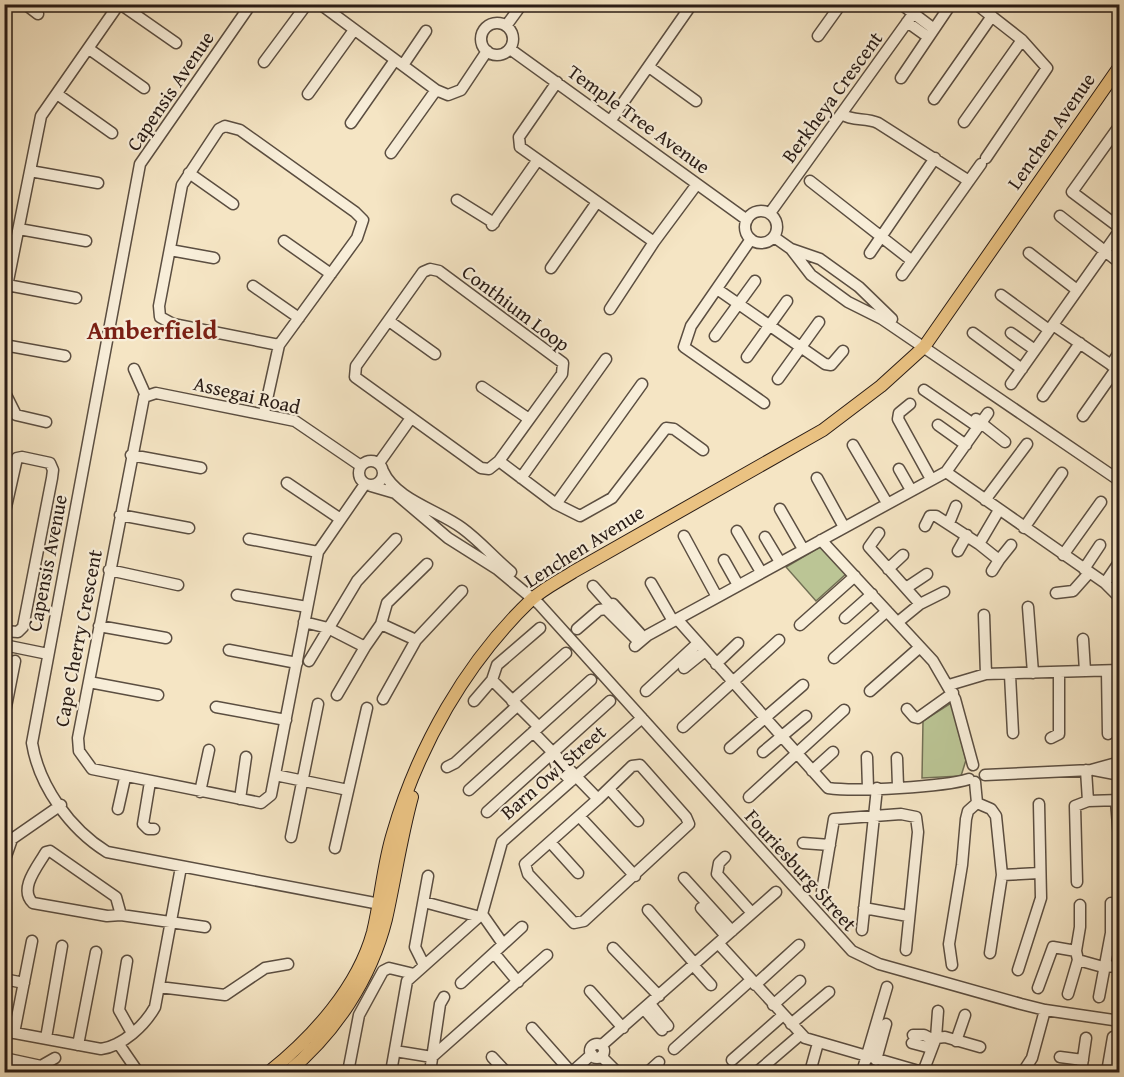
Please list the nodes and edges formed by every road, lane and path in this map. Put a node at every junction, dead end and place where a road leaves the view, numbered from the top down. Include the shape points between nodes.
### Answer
1 (25, 4) edge
2 (120, 4) edge
3 (251, 4) edge
4 (307, 4) edge
5 (320, 4) edge
6 (692, 4) edge
7 (841, 4) edge
8 (901, 4) edge
9 (951, 4) edge
10 (976, 4) edge
11 (520, 5) edge
12 (38, 14) dead end
13 (992, 16) junction
14 (910, 18) junction
15 (506, 26) junction
16 (354, 30) junction
17 (426, 31) dead end
18 (931, 33) junction
19 (818, 36) dead end
20 (1022, 40) junction
21 (176, 43) dead end
22 (510, 48) junction
23 (89, 49) junction
24 (487, 51) junction
25 (264, 62) dead end
26 (399, 63) junction
27 (649, 66) junction
28 (1119, 66) edge
29 (901, 78) dead end
30 (557, 82) junction
31 (144, 88) dead end
32 (436, 90) junction
33 (57, 94) junction
34 (308, 94) dead end
35 (934, 99) dead end
36 (696, 101) dead end
37 (844, 110) junction
38 (611, 120) junction
39 (964, 122) dead end
40 (351, 123) dead end
41 (1119, 125) edge
42 (112, 134) dead end
43 (391, 153) dead end
44 (935, 158) junction
45 (537, 161) junction
46 (30, 171) junction
47 (189, 173) junction
48 (810, 181) dead end
49 (969, 181) junction
50 (98, 183) dead end
51 (697, 184) junction
52 (457, 200) dead end
53 (597, 202) junction
54 (233, 204) dead end
55 (770, 213) junction
56 (1060, 216) dead end
57 (747, 220) junction
58 (19, 229) junction
59 (1119, 229) edge
60 (774, 237) junction
61 (880, 238) junction
62 (751, 240) junction
63 (86, 241) dead end
64 (284, 241) dead end
65 (654, 242) junction
66 (791, 249) junction
67 (170, 250) junction
68 (1104, 252) junction
69 (870, 253) dead end
70 (1029, 253) dead end
71 (214, 258) dead end
72 (911, 260) junction
73 (1119, 263) edge
74 (829, 266) junction
75 (551, 268) dead end
76 (331, 274) junction
77 (902, 275) dead end
78 (847, 279) junction
79 (819, 280) junction
80 (755, 281) dead end
81 (6, 283) edge
82 (253, 286) dead end
83 (717, 289) junction
84 (1077, 290) junction
85 (837, 293) junction
86 (1000, 295) dead end
87 (76, 298) dead end
88 (4, 301) edge
89 (787, 301) dead end
90 (739, 303) junction
91 (610, 309) dead end
92 (299, 318) junction
93 (389, 321) junction
94 (819, 322) dead end
95 (770, 325) junction
96 (1051, 327) junction
97 (973, 333) dead end
98 (1011, 333) dead end
99 (715, 336) dead end
100 (922, 343) junction
101 (1080, 343) junction
102 (4, 345) edge
103 (279, 345) junction
104 (801, 347) junction
105 (1035, 350) junction
106 (843, 351) dead end
107 (1119, 351) edge
108 (435, 354) dead end
109 (65, 356) dead end
110 (747, 357) dead end
111 (606, 359) dead end
112 (135, 369) dead end
113 (1022, 369) junction
114 (1116, 369) edge
115 (778, 379) dead end
116 (642, 384) dead end
117 (1011, 384) dead end
118 (482, 387) dead end
119 (924, 390) dead end
120 (4, 391) edge
121 (148, 394) junction
122 (1043, 396) dead end
123 (764, 403) dead end
124 (910, 404) dead end
125 (958, 406) dead end
126 (264, 413) junction
127 (988, 413) dead end
128 (1083, 416) dead end
129 (411, 418) junction
130 (529, 419) junction
131 (46, 422) dead end
132 (980, 425) junction
133 (937, 429) dead end
134 (904, 436) dead end
135 (1005, 442) dead end
136 (1026, 444) dead end
137 (857, 447) dead end
138 (963, 448) junction
139 (704, 450) dead end
140 (131, 455) junction
141 (499, 462) junction
142 (361, 466) junction
143 (381, 467) junction
144 (201, 468) dead end
145 (899, 469) dead end
146 (946, 472) junction
147 (1062, 473) dead end
148 (521, 478) junction
149 (817, 478) dead end
150 (929, 480) junction
151 (1119, 481) edge
152 (288, 483) dead end
153 (368, 485) junction
154 (911, 490) junction
155 (986, 500) junction
156 (888, 502) junction
157 (1101, 502) dead end
158 (556, 504) junction
159 (956, 506) dead end
160 (780, 509) dead end
161 (999, 510) junction
162 (120, 515) junction
163 (4, 516) edge
164 (339, 518) junction
165 (790, 518) dead end
166 (949, 523) junction
167 (925, 526) dead end
168 (844, 527) junction
169 (189, 528) dead end
170 (1024, 528) junction
171 (465, 530) junction
172 (737, 531) dead end
173 (879, 533) dead end
174 (684, 536) dead end
175 (967, 536) junction
176 (765, 537) dead end
177 (249, 539) dead end
178 (396, 539) dead end
179 (821, 540) junction
180 (455, 544) junction
181 (979, 544) junction
182 (1011, 545) dead end
183 (1100, 545) dead end
184 (805, 548) junction
185 (958, 551) dead end
186 (318, 552) junction
187 (903, 555) dead end
188 (1063, 555) junction
189 (724, 560) dead end
190 (999, 560) junction
191 (1119, 561) edge
192 (780, 562) junction
193 (427, 564) dead end
194 (888, 568) junction
195 (109, 570) junction
196 (992, 571) dead end
197 (1087, 571) junction
198 (760, 572) junction
199 (927, 574) dead end
200 (855, 576) junction
201 (651, 583) dead end
202 (1105, 583) junction
203 (178, 585) dead end
204 (738, 585) junction
205 (593, 586) dead end
206 (906, 588) junction
207 (462, 591) dead end
208 (944, 592) dead end
209 (1056, 593) dead end
210 (872, 594) junction
211 (237, 595) dead end
212 (607, 597) dead end
213 (717, 597) junction
214 (1119, 598) edge
215 (536, 600) junction
216 (920, 604) junction
217 (307, 607) junction
218 (1028, 608) dead end
219 (889, 612) junction
220 (845, 618) dead end
221 (982, 618) dead end
222 (675, 620) junction
223 (304, 622) junction
224 (898, 622) junction
225 (381, 624) junction
226 (800, 625) dead end
227 (99, 626) junction
228 (328, 628) junction
229 (540, 628) dead end
230 (577, 629) dead end
231 (4, 631) edge
232 (865, 637) dead end
233 (166, 638) dead end
234 (1083, 639) dead end
235 (416, 640) junction
236 (779, 640) dead end
237 (639, 642) junction
238 (738, 643) dead end
239 (4, 645) edge
240 (365, 647) junction
241 (920, 647) junction
242 (702, 648) junction
243 (228, 651) dead end
244 (566, 653) dead end
245 (48, 654) junction
246 (834, 658) dead end
247 (15, 661) dead end
248 (309, 661) dead end
249 (297, 663) junction
250 (716, 664) junction
251 (684, 668) dead end
252 (1119, 670) edge
253 (1085, 671) junction
254 (1107, 671) junction
255 (1059, 673) junction
256 (1033, 674) junction
257 (984, 675) junction
258 (1008, 675) junction
259 (492, 680) junction
260 (591, 680) dead end
261 (89, 682) junction
262 (733, 682) junction
263 (803, 685) dead end
264 (951, 689) junction
265 (870, 691) dead end
266 (648, 693) dead end
267 (337, 694) dead end
268 (158, 695) dead end
269 (383, 699) dead end
270 (474, 701) dead end
271 (610, 701) dead end
272 (515, 703) junction
273 (318, 704) dead end
274 (216, 707) dead end
275 (367, 708) dead end
276 (907, 709) dead end
277 (844, 710) dead end
278 (806, 716) dead end
279 (4, 717) edge
280 (642, 718) junction
281 (765, 718) junction
282 (286, 720) junction
283 (683, 727) dead end
284 (536, 730) junction
285 (1011, 730) dead end
286 (1108, 734) dead end
287 (782, 737) junction
288 (1051, 738) dead end
289 (730, 748) dead end
290 (209, 750) dead end
291 (763, 752) dead end
292 (833, 752) dead end
293 (552, 753) junction
294 (797, 754) junction
295 (246, 757) dead end
296 (867, 757) dead end
297 (897, 758) dead end
298 (202, 761) dead end
299 (1119, 762) edge
300 (973, 765) junction
301 (447, 767) dead end
302 (1088, 770) junction
303 (812, 771) junction
304 (985, 774) junction
305 (1119, 775) edge
306 (275, 776) junction
307 (125, 778) junction
308 (574, 778) junction
309 (972, 780) junction
310 (302, 781) junction
311 (150, 782) junction
312 (898, 786) junction
313 (873, 788) junction
314 (609, 789) junction
315 (348, 790) junction
316 (469, 790) dead end
317 (198, 791) junction
318 (749, 797) dead end
319 (240, 799) junction
320 (598, 799) junction
321 (1118, 800) edge
322 (1088, 801) junction
323 (977, 803) junction
324 (1039, 804) dead end
325 (61, 805) junction
326 (118, 809) dead end
327 (487, 812) dead end
328 (876, 815) junction
329 (579, 816) junction
330 (638, 821) dead end
331 (154, 829) dead end
332 (291, 837) dead end
333 (550, 842) junction
334 (803, 843) dead end
335 (830, 845) junction
336 (335, 848) dead end
337 (1119, 852) edge
338 (725, 857) dead end
339 (4, 862) edge
340 (181, 867) junction
341 (578, 873) dead end
342 (1039, 873) junction
343 (1002, 875) junction
344 (428, 876) dead end
345 (635, 876) junction
346 (684, 878) dead end
347 (1077, 882) dead end
348 (822, 891) dead end
349 (776, 892) dead end
350 (424, 902) junction
351 (1111, 903) dead end
352 (383, 905) junction
353 (1080, 905) dead end
354 (701, 908) dead end
355 (864, 908) junction
356 (648, 910) dead end
357 (752, 913) junction
358 (121, 915) junction
359 (481, 915) junction
360 (908, 916) junction
361 (172, 921) junction
362 (205, 927) dead end
363 (522, 927) dead end
364 (862, 930) dead end
365 (725, 937) junction
366 (32, 941) dead end
367 (503, 944) junction
368 (799, 945) dead end
369 (62, 946) dead end
370 (613, 948) dead end
371 (906, 950) dead end
372 (96, 952) dead end
373 (494, 953) junction
374 (990, 953) dead end
375 (547, 955) dead end
376 (1077, 956) junction
377 (127, 961) dead end
378 (288, 964) dead end
379 (694, 964) junction
380 (424, 965) junction
381 (952, 965) dead end
382 (1119, 966) edge
383 (1103, 967) junction
384 (1018, 970) dead end
385 (414, 974) junction
386 (4, 979) edge
387 (800, 981) dead end
388 (24, 982) junction
389 (518, 982) junction
390 (753, 982) junction
391 (461, 983) dead end
392 (711, 985) dead end
393 (159, 987) junction
394 (887, 987) dead end
395 (1038, 988) dead end
396 (590, 991) dead end
397 (829, 992) dead end
398 (1068, 994) dead end
399 (659, 996) junction
400 (444, 997) dead end
401 (1099, 997) dead end
402 (887, 1003) dead end
403 (773, 1005) junction
404 (647, 1006) junction
405 (1046, 1010) junction
406 (938, 1011) dead end
407 (965, 1015) dead end
408 (782, 1016) junction
409 (1119, 1021) edge
410 (790, 1024) junction
411 (886, 1024) dead end
412 (532, 1028) dead end
413 (623, 1028) junction
414 (665, 1028) dead end
415 (9, 1032) edge
416 (132, 1033) junction
417 (801, 1035) junction
418 (1113, 1037) dead end
419 (46, 1038) junction
420 (1086, 1038) dead end
421 (912, 1039) dead end
422 (956, 1041) junction
423 (118, 1042) junction
424 (934, 1042) junction
425 (818, 1043) junction
426 (78, 1045) junction
427 (980, 1047) dead end
428 (674, 1049) dead end
429 (295, 1051) junction
430 (395, 1051) junction
431 (598, 1052) junction
432 (432, 1057) junction
433 (492, 1057) dead end
434 (1060, 1057) dead end
435 (4, 1058) edge
436 (55, 1058) dead end
437 (871, 1058) junction
438 (1032, 1058) junction
439 (732, 1060) dead end
440 (1083, 1060) junction
441 (659, 1062) dead end
442 (889, 1068) edge
443 (293, 1070) edge
444 (138, 1072) edge
445 (270, 1072) edge
446 (348, 1072) edge
447 (391, 1072) edge
448 (430, 1072) edge
449 (506, 1072) edge
450 (572, 1072) edge
451 (617, 1072) edge
452 (648, 1072) edge
453 (757, 1072) edge
454 (810, 1072) edge
455 (862, 1072) edge
456 (923, 1072) edge
457 (1023, 1072) edge
458 (1032, 1072) edge
459 (1081, 1072) edge
460 (1107, 1072) edge

1 - 12 street
2 - 21 street
2 - 23 street
3 - 245 street, Capensis Avenue via 140,164
4 - 25 street
5 - 16 street
6 - 27 street
7 - 19 street
8 - 14 street
9 - 18 street
10 - 13 street
11 - 15 street
13 - 20 street
13 - 35 street
14 - 18 street
14 - 37 street, Berkheya Crescent
15 - 22 street via 513,39
15 - 24 street via 496,23 486,28 482,42
16 - 26 street
16 - 34 street
17 - 26 street
18 - 29 street
20 - 39 street
20 - 49 street via 1047,70
22 - 24 street via 501,54
22 - 30 street, Temple Tree Avenue
23 - 31 street
23 - 33 street
24 - 32 street via 457,94
26 - 32 street
26 - 40 street
27 - 36 street
27 - 38 street
28 - 100 main road, Lenchen Avenue
30 - 38 street, Temple Tree Avenue
30 - 45 street via 518,139 520,147
32 - 43 street
33 - 42 street
33 - 46 street via 41,116
37 - 44 street via 878,123
37 - 55 street, Berkheya Crescent
38 - 51 street, Temple Tree Avenue
41 - 59 street via 1072,191
44 - 49 street
44 - 61 street
45 - 52 street via 493,224
45 - 53 street
46 - 50 street
46 - 58 street
47 - 54 street
47 - 67 street via 182,185
47 - 76 street via 222,127 234,127 249,136 363,220 361,231
48 - 61 street
49 - 72 street
51 - 57 street, Temple Tree Avenue
51 - 65 street
53 - 65 street
53 - 75 street
55 - 57 street via 760,210
55 - 60 street via 777,226
56 - 68 street
57 - 62 street via 745,228
58 - 63 street
58 - 81 street
59 - 68 street
60 - 62 street via 760,243
60 - 66 street
61 - 69 street
61 - 72 street
62 - 83 street
64 - 76 street
65 - 91 street
66 - 74 street
66 - 79 street via 807,272
67 - 71 street
67 - 103 street via 159,306 164,321
68 - 73 street
68 - 84 street
70 - 84 street
72 - 77 street
74 - 78 street
74 - 79 street
76 - 92 street
78 - 85 street
78 - 100 street
79 - 85 street
80 - 90 street
81 - 87 street
81 - 88 street
82 - 92 street
83 - 90 street
83 - 123 street via 689,329 684,347
84 - 96 street
85 - 100 street
86 - 96 street
89 - 95 street
90 - 95 street
90 - 99 street
92 - 103 street
93 - 108 street
93 - 129 street, Conthium Loop via 356,366 355,377
93 - 130 street, Conthium Loop via 423,272 430,268 439,272 563,361 563,372
94 - 104 street
95 - 104 street
95 - 110 street
96 - 101 street
96 - 105 street
97 - 113 street
98 - 105 street
100 - 151 street via 966,378
100 - 215 main road, Lenchen Avenue via 856,406 573,572
101 - 114 street
101 - 122 street
102 - 109 street
103 - 126 street
104 - 106 street via 829,366
104 - 115 street
105 - 113 street
107 - 114 street
111 - 148 street
112 - 121 street
113 - 117 street
114 - 128 street
116 - 158 street
118 - 130 street
119 - 132 street
120 - 131 street via 16,414
121 - 126 street, Assegai Road
121 - 140 street, Cape Cherry Crescent via 141,404
124 - 150 street via 898,419
125 - 132 street
126 - 142 street, Assegai Road via 301,424
127 - 132 street
129 - 141 street, Conthium Loop via 481,468 491,469
129 - 143 street
130 - 141 street, Conthium Loop
132 - 135 street
132 - 138 street
133 - 138 street
134 - 150 street
136 - 155 street
137 - 156 street
138 - 146 street
139 - 158 street via 668,428 610,500 580,516
140 - 144 street
140 - 162 street, Cape Cherry Crescent
141 - 148 street
142 - 143 street via 370,461
142 - 153 street via 359,476
143 - 153 street via 379,483
143 - 171 street via 399,491
145 - 154 street
146 - 150 street
146 - 155 street
147 - 170 street
148 - 158 street
149 - 168 street
150 - 154 street
152 - 164 street
153 - 164 street, Cape Cherry Crescent
153 - 180 street via 395,493
154 - 156 street
155 - 161 street
156 - 168 street
157 - 188 street
159 - 166 street
160 - 184 street
161 - 170 street
161 - 181 street
162 - 169 street
162 - 195 street, Cape Cherry Crescent
163 - 231 street via 17,458 50,463 52,478 23,627 18,632
164 - 186 street, Cape Cherry Crescent
165 - 184 street
166 - 167 street via 933,516
166 - 175 street
168 - 179 street
170 - 188 street
171 - 180 street
171 - 215 street
172 - 198 street
173 - 194 street via 869,547
174 - 213 street
175 - 181 street
175 - 185 street
176 - 192 street
177 - 186 street
178 - 228 street via 366,568
179 - 184 street
179 - 200 street
180 - 215 street via 497,569
181 - 190 street
182 - 190 street
183 - 197 street
184 - 192 street
186 - 217 street, Cape Cherry Crescent
187 - 194 street
188 - 197 street
189 - 204 street
190 - 196 street
191 - 202 street
192 - 198 street
193 - 225 street via 387,603
194 - 206 street
195 - 203 street
195 - 227 street, Cape Cherry Crescent
197 - 202 street
197 - 209 street via 1073,591
198 - 204 street
199 - 206 street
200 - 210 street
200 - 226 street
201 - 222 street
202 - 214 street
204 - 213 street
205 - 237 street
206 - 216 street
207 - 235 street
208 - 216 street
210 - 219 street
210 - 220 street
211 - 217 street
212 - 237 street
213 - 222 street
215 - 280 street, Fouriesburg Street
215 - 352 main road, Lenchen Avenue via 486,650 444,713 428,747
216 - 224 street
217 - 223 street, Cape Cherry Crescent
218 - 256 street
219 - 224 street
219 - 232 street
219 - 246 street
221 - 257 street
222 - 237 street
222 - 242 street
223 - 228 street
223 - 249 street, Cape Cherry Crescent
224 - 241 street
225 - 235 street
225 - 240 street
227 - 233 street
227 - 261 street, Cape Cherry Crescent
228 - 240 street
228 - 248 street
229 - 259 street via 497,664
230 - 237 street via 599,610 606,609
234 - 253 street
235 - 269 street
236 - 262 street
238 - 250 street
239 - 245 street
240 - 267 street
241 - 264 street
241 - 265 street
242 - 250 street
242 - 251 street
242 - 266 street
243 - 249 street
244 - 272 street
245 - 325 street, Capensis Avenue via 32,743 38,771
247 - 279 street
249 - 282 street, Cape Cherry Crescent
250 - 262 street
252 - 254 street
253 - 254 street
253 - 255 street
254 - 286 street
255 - 256 street
255 - 288 street via 1059,735
256 - 258 street
257 - 258 street
257 - 264 street
258 - 285 street
259 - 270 street
259 - 272 street
260 - 284 street
261 - 268 street
261 - 307 street, Cape Cherry Crescent via 79,751 92,770
262 - 281 street
262 - 283 street
263 - 281 street
264 - 276 street via 918,718
264 - 300 street
271 - 293 street
272 - 284 street
272 - 301 street
273 - 310 street
274 - 282 street
275 - 315 street
277 - 294 street
278 - 287 street
280 - 308 street, Barn Owl Street
280 - 405 street, Fouriesburg Street via 852,951 874,963
281 - 287 street
281 - 289 street
282 - 306 street, Cape Cherry Crescent
284 - 293 street
284 - 316 street
287 - 291 street
287 - 294 street
290 - 317 street
292 - 303 street
293 - 308 street
293 - 327 street
294 - 303 street
294 - 318 street
295 - 319 street
296 - 313 street
297 - 312 street
298 - 317 street
299 - 302 street
300 - 304 street via 982,767
300 - 309 street via 968,771
302 - 304 street
302 - 305 street
302 - 322 street
303 - 313 street via 828,788
304 - 309 street via 982,780
306 - 310 street
306 - 319 street, Cape Cherry Crescent via 267,801
307 - 311 street, Cape Cherry Crescent
307 - 326 street
308 - 320 street
308 - 359 street, Barn Owl Street via 505,839
309 - 312 street
309 - 323 street
310 - 315 street
310 - 332 street
311 - 317 street, Cape Cherry Crescent
311 - 331 street via 143,824
312 - 313 street
313 - 328 street
314 - 320 street
314 - 330 street
314 - 345 street via 632,766 640,765 689,822
315 - 336 street
317 - 319 street, Cape Cherry Crescent
320 - 329 street
321 - 322 street
321 - 337 street
322 - 347 street via 1074,807
323 - 343 street via 996,816
323 - 381 street via 966,819 949,944
324 - 342 street
325 - 339 street via 12,839
325 - 340 street, Capensis Avenue via 78,831 107,852
328 - 335 street via 836,818 831,826
328 - 355 street
328 - 360 street via 910,815 918,822
329 - 333 street
329 - 345 street
333 - 341 street
333 - 345 street via 528,860 525,869 572,923 584,921
334 - 335 street
335 - 348 street
338 - 357 street via 717,874
340 - 352 street, Capensis Avenue
340 - 361 street
342 - 343 street
342 - 384 street via 1041,898
343 - 374 street
344 - 350 street
346 - 365 street
349 - 357 street
350 - 359 street
350 - 380 street via 415,947
351 - 383 street via 1111,928
352 - 429 main road, Lenchen Avenue via 358,967 329,1015
352 - 443 main road, Lenchen Avenue via 374,956 355,994 331,1030
353 - 376 street
354 - 365 street
355 - 360 street
355 - 364 street
356 - 379 street
357 - 365 street
358 - 358 street via 107,916 30,901 28,884 50,851 116,897
358 - 361 street
359 - 367 street
359 - 380 street
360 - 371 street
361 - 362 street
361 - 393 street
363 - 367 street
365 - 379 street
365 - 390 street
366 - 388 street
367 - 373 street
368 - 390 street
369 - 419 street
370 - 399 street
372 - 426 street
373 - 389 street
373 - 391 street
375 - 389 street
376 - 383 street
376 - 395 street via 1052,948
376 - 398 street
377 - 416 street via 119,1010
378 - 393 street via 268,967 225,995
379 - 392 street
379 - 399 street
380 - 385 street
382 - 383 street
383 - 401 street
385 - 430 street via 406,984
385 - 446 street via 389,968 383,971 359,1015
386 - 388 street
387 - 403 street
388 - 415 street
389 - 432 street
390 - 403 street
390 - 428 street
393 - 416 street via 153,1011
394 - 437 street
396 - 413 street
397 - 410 street
399 - 404 street
400 - 432 street
402 - 437 street
403 - 408 street
404 - 413 street
404 - 414 street
405 - 409 street, Fouriesburg Street
405 - 438 street
406 - 424 street
407 - 422 street
408 - 410 street
408 - 439 street
410 - 417 street
411 - 437 street
412 - 450 street
413 - 431 street
415 - 419 street
416 - 423 street
417 - 425 street
417 - 453 street
418 - 460 street
419 - 426 street
420 - 440 street
421 - 424 street
422 - 424 street
422 - 427 street
423 - 426 street via 101,1049
423 - 444 street
424 - 456 street
425 - 437 street
425 - 454 street
429 - 443 street
429 - 445 main road, Lenchen Avenue
430 - 432 street
430 - 447 street
431 - 450 street
431 - 451 street
432 - 448 street
433 - 449 street
434 - 440 street
435 - 436 street via 41,1066
437 - 442 street
437 - 455 street
438 - 457 street
438 - 458 street
440 - 459 street
441 - 452 street
442 - 456 street
443 - 445 street

